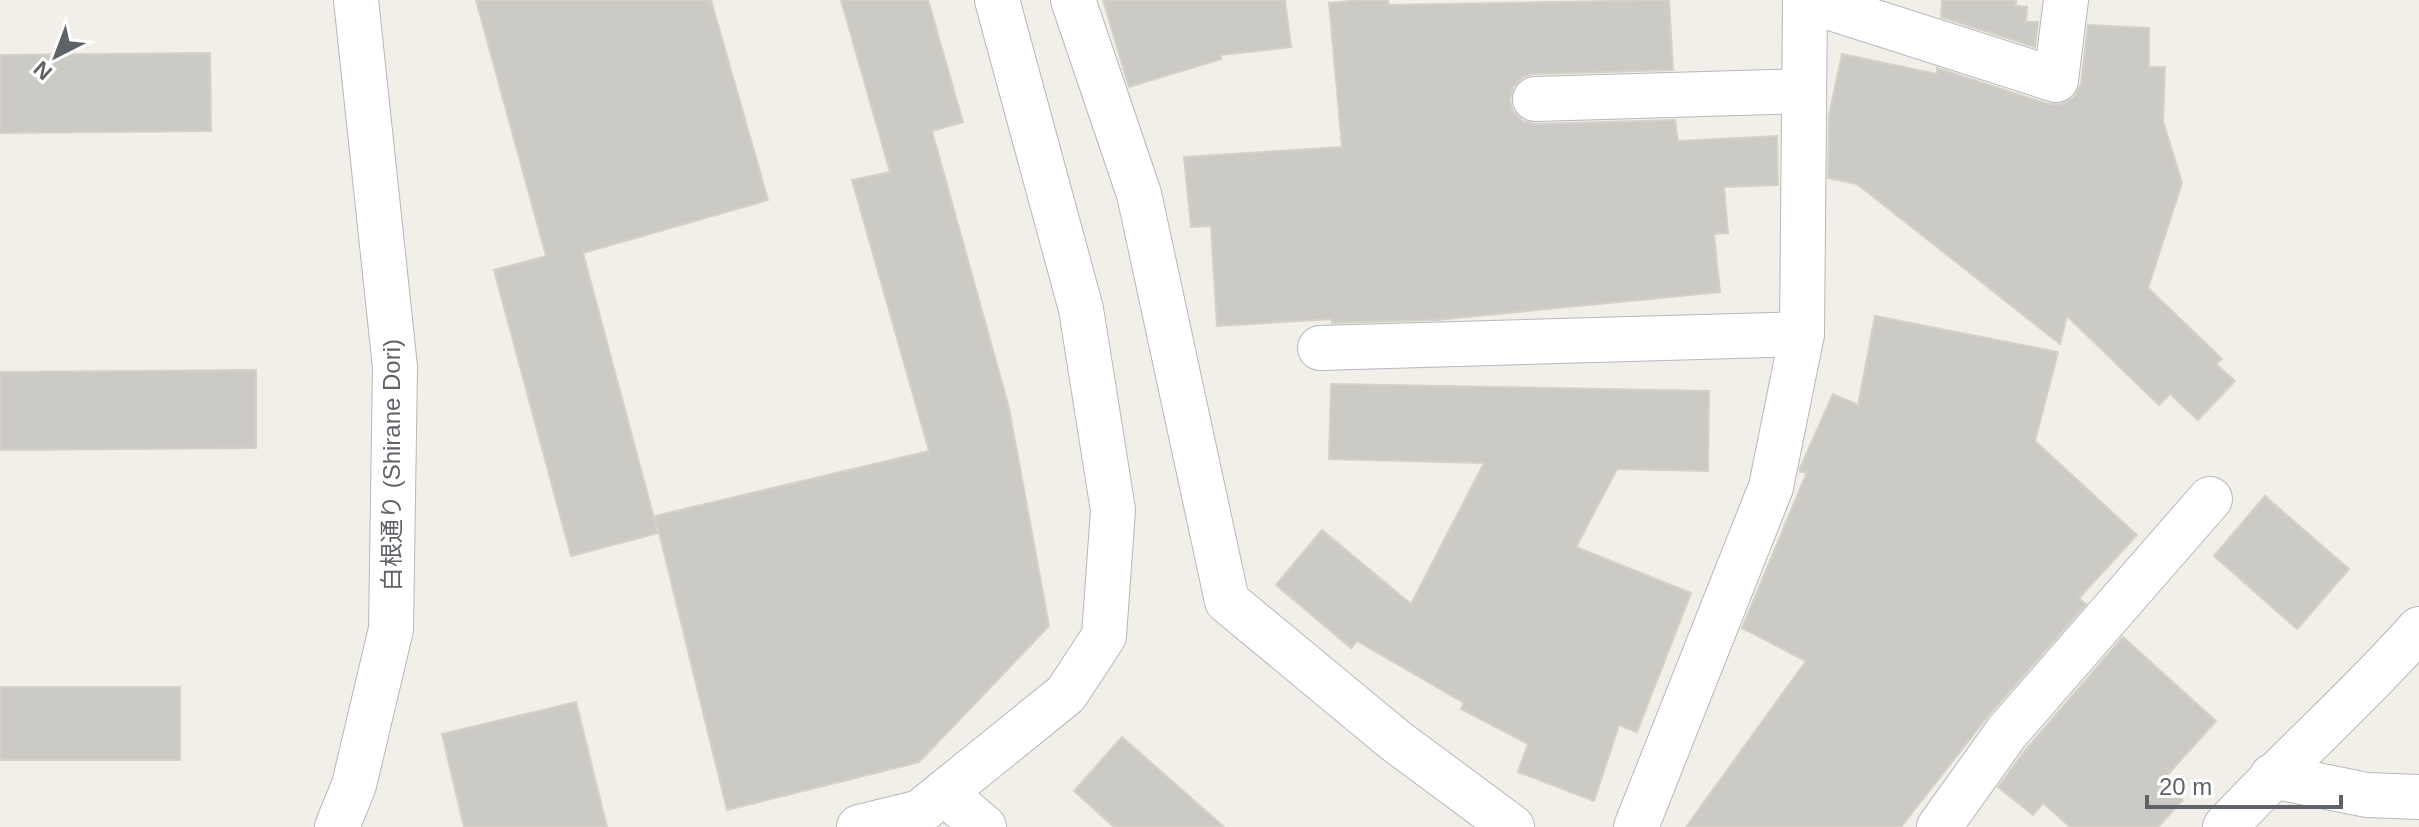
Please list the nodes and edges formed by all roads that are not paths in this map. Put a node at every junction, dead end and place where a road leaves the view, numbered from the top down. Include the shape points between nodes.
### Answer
1 (356, 0) edge
2 (997, 0) edge
3 (1073, 0) edge
4 (1805, 0) edge
5 (2066, 0) edge
6 (1804, 91) junction
7 (1535, 99) dead end
8 (1802, 334) junction
9 (1320, 348) dead end
10 (2210, 499) dead end
11 (2419, 629) edge
12 (2272, 776) junction
13 (944, 793) junction
14 (2419, 797) edge
15 (337, 827) edge
16 (859, 827) edge
17 (984, 827) edge
18 (1512, 827) edge
19 (1636, 827) edge
20 (1939, 827) edge
21 (2225, 827) edge

1 - 15 street, 白根通り (Shirane Dori) via 395,367 391,629 354,785
2 - 13 street via 1081,309 1113,510 1104,636 1066,694
3 - 18 street via 1139,194 1227,601 1396,741
4 - 5 street via 2056,80
4 - 6 street
6 - 7 street
6 - 8 street
8 - 9 street
8 - 19 street via 1771,487
10 - 20 street via 2007,732
11 - 12 street via 2377,677
12 - 14 street via 2367,795
12 - 21 street
13 - 16 street via 920,812
13 - 17 street

